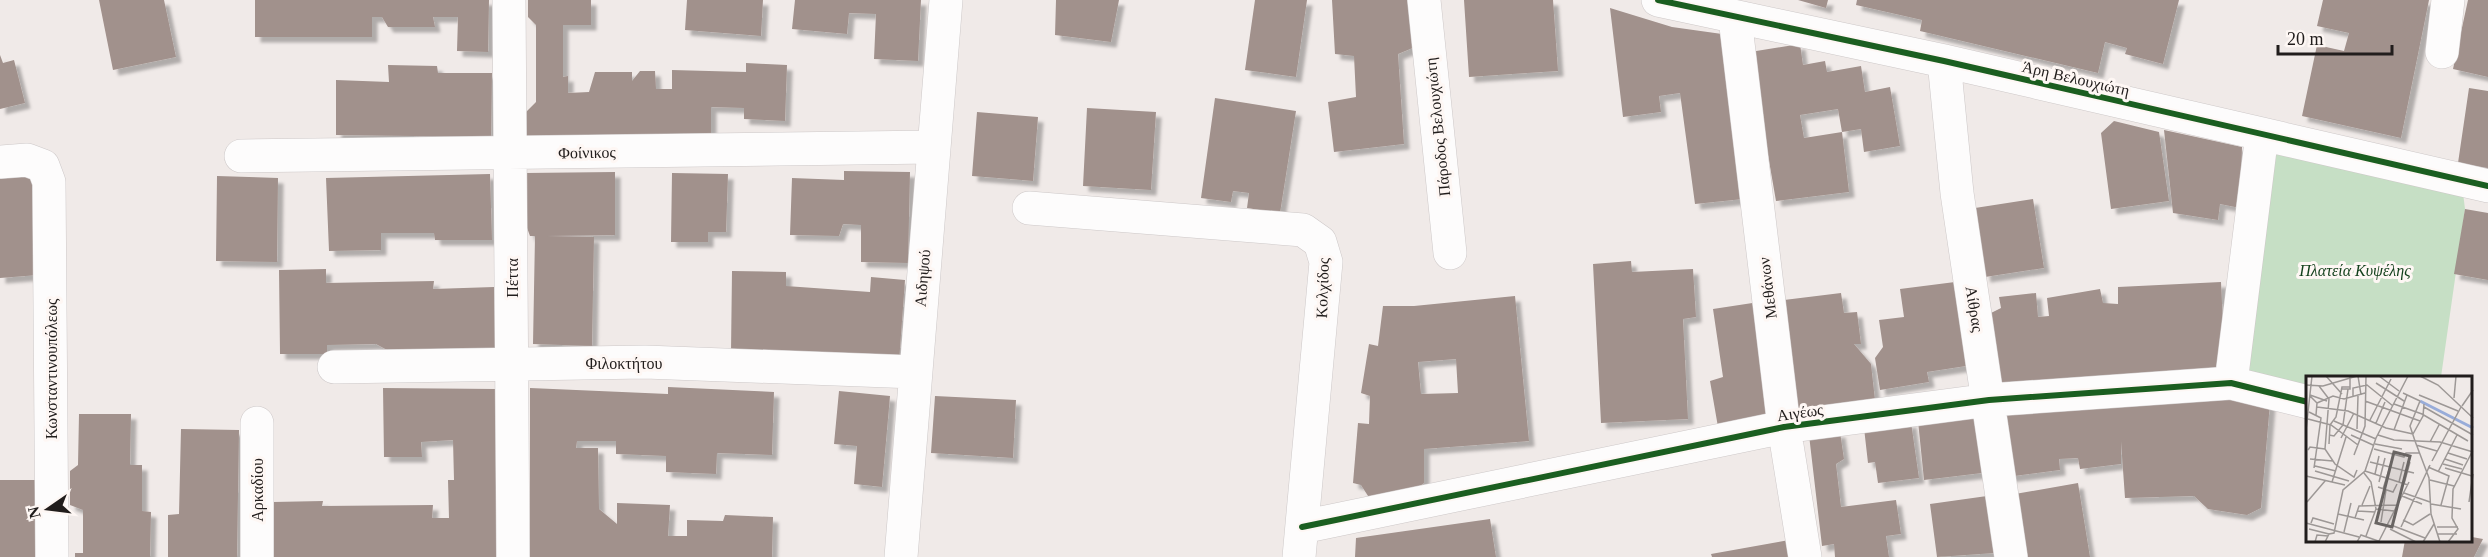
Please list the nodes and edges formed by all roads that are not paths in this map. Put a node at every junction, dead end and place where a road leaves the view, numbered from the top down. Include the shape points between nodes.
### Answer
1 (509, 0) edge
2 (946, 0) edge
3 (1425, 0) edge
4 (1658, 0) edge
5 (2448, 0) edge
6 (1735, 18) junction
7 (2442, 52) dead end
8 (1944, 61) junction
9 (2262, 134) junction
10 (933, 147) junction
11 (512, 153) junction
12 (241, 156) dead end
13 (0, 162) edge
14 (2488, 186) edge
15 (1029, 208) dead end
16 (1450, 253) dead end
17 (513, 363) junction
18 (334, 367) dead end
19 (915, 372) junction
20 (2231, 383) junction
21 (1989, 400) junction
22 (2306, 402) edge
23 (257, 423) dead end
24 (1784, 427) junction
25 (1300, 542) edge
26 (52, 557) edge
27 (257, 557) edge
28 (513, 557) edge
29 (901, 557) edge
30 (1805, 557) edge
31 (2011, 557) edge

1 - 11 street, Πέττα
2 - 10 street, Αιδηψού
3 - 16 street, Πάροδος Βελουχιώτη
4 - 6 street, Άρη Βελουχιώτη
5 - 7 street
6 - 8 street, Άρη Βελουχιώτη
6 - 24 street, Μεθάνων
8 - 9 street, Άρη Βελουχιώτη
8 - 21 street, Αίθρας via 1957,193
9 - 14 street, Άρη Βελουχιώτη
9 - 20 street
10 - 11 street, Φοίνικος
10 - 19 street, Αιδηψού
11 - 12 street, Φοίνικος
11 - 17 street, Πέττα
13 - 26 street, Κωνσταντινουπόλεως via 27,160 43,166 49,182
15 - 25 street, Κολχίδος via 1304,230 1320,243 1326,262
17 - 18 street, Φιλοκτήτου
17 - 19 street, Φιλοκτήτου via 645,362
17 - 28 street, Πέττα
19 - 29 street, Αιδηψού
20 - 21 street, Αιγέως
20 - 22 street, Αιγέως
21 - 24 street, Αιγέως
21 - 31 street, Αίθρας
23 - 27 street, Αρκαδίου
24 - 25 street, Αιγέως
24 - 30 street, Μεθάνων

